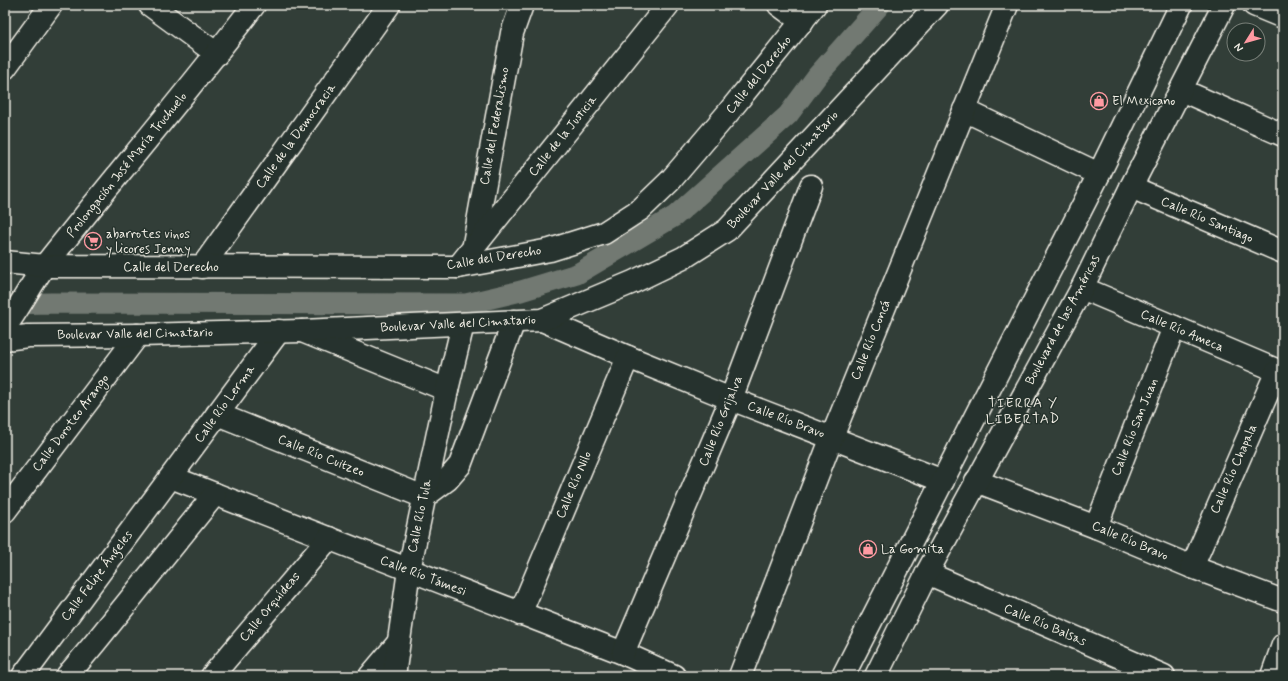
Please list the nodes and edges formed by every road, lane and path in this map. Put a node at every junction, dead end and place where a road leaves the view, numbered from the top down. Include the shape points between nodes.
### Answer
1 (51, 5) edge
2 (150, 5) edge
3 (254, 5) edge
4 (389, 5) edge
5 (522, 5) edge
6 (668, 5) edge
7 (779, 5) edge
8 (815, 5) edge
9 (937, 5) edge
10 (1007, 5) edge
11 (1181, 5) edge
12 (1224, 5) edge
13 (1254, 5) edge
14 (1283, 17) edge
15 (802, 22) junction
16 (217, 54) junction
17 (5, 68) edge
18 (1181, 90) junction
19 (964, 110) junction
20 (1283, 135) edge
21 (1099, 174) junction
22 (811, 186) dead end
23 (1131, 187) junction
24 (473, 247) junction
25 (1283, 252) edge
26 (5, 262) edge
27 (202, 267) junction
28 (458, 267) junction
29 (42, 271) junction
30 (1082, 288) junction
31 (542, 320) junction
32 (10, 321) edge
33 (514, 321) junction
34 (463, 324) junction
35 (1174, 327) junction
36 (279, 331) junction
37 (302, 331) junction
38 (138, 335) junction
39 (5, 339) edge
40 (628, 357) junction
41 (1280, 372) edge
42 (447, 390) junction
43 (731, 399) junction
44 (217, 414) junction
45 (832, 437) junction
46 (172, 476) junction
47 (976, 480) junction
48 (943, 481) junction
49 (215, 494) junction
50 (424, 497) junction
51 (5, 511) edge
52 (1096, 527) junction
53 (329, 538) junction
54 (1192, 567) junction
55 (409, 570) junction
56 (927, 573) junction
57 (1283, 601) edge
58 (520, 614) junction
59 (398, 643) junction
60 (1283, 645) edge
61 (623, 653) junction
62 (879, 675) edge
63 (23, 676) edge
64 (67, 676) edge
65 (212, 676) edge
66 (370, 676) edge
67 (394, 676) edge
68 (674, 676) edge
69 (740, 676) edge
70 (843, 676) edge
71 (1164, 676) edge
72 (1272, 676) edge

1 - 17 street
2 - 16 street
3 - 16 street, Prolongación José María Truchuelo
4 - 27 street, Calle de la Democracia
5 - 24 street, Calle del Federalismo via 512,33
6 - 24 street, Calle de la Justicia
7 - 15 street
8 - 15 street, Calle del Derecho
9 - 31 street, Boulevar Valle del Cimatario via 727,230 683,258
10 - 19 street, Calle Río Concá
11 - 21 street
12 - 18 street, Boulevard de las Américas
13 - 14 street
15 - 28 street, Calle del Derecho via 670,181 641,209 604,232 550,250
16 - 29 street, Prolongación José María Truchuelo
18 - 20 street
18 - 23 street, Boulevard de las Américas
19 - 21 street
19 - 45 street, Calle Río Concá
21 - 48 street
22 - 43 street, Calle Río Grijalva
23 - 25 street, Calle Río Santiago
23 - 30 street, Boulevard de las Américas
24 - 28 street, Calle de la Justicia
26 - 29 street
27 - 28 street, Calle del Derecho
27 - 29 street, Calle del Derecho
29 - 32 street, Prolongación José María Truchuelo
30 - 35 street, Calle Río Ameca
30 - 47 street, Boulevard de las Américas
31 - 33 street, Boulevar Valle del Cimatario
31 - 40 street, Calle Río Bravo
33 - 34 street, Boulevar Valle del Cimatario
33 - 50 street via 460,465 448,480
34 - 37 street, Boulevar Valle del Cimatario
34 - 42 street, Calle Río Tula
35 - 41 street, Calle Río Ameca
35 - 52 street, Calle Río San Juan
36 - 37 street, Boulevar Valle del Cimatario
36 - 38 street, Boulevar Valle del Cimatario
36 - 44 street, Calle Río Lerma
37 - 42 street
38 - 39 street, Boulevar Valle del Cimatario via 28,336
38 - 51 street, Calle Doroteo Arango
40 - 43 street, Calle Río Bravo
40 - 58 street, Calle Río Nilo
41 - 54 street, Calle Río Chapala
42 - 50 street, Calle Río Tula
43 - 45 street, Calle Río Bravo
43 - 61 street, Calle Río Grijalva
44 - 46 street, Calle Río Lerma
44 - 50 street, Calle Río Cuitzeo
45 - 48 street, Calle Río Bravo
45 - 69 street, Calle Río Concá
46 - 49 street, Calle Río Támesi
46 - 63 street, Calle Felipe Ángeles
47 - 52 street, Calle Río Bravo
47 - 56 street, Boulevard de las Américas
48 - 70 street
49 - 53 street, Calle Río Támesi
49 - 64 street
50 - 55 street, Calle Río Tula
52 - 54 street, Calle Río Bravo
53 - 55 street, Calle Río Támesi
53 - 65 street, Calle Orquídeas
54 - 57 street, Calle Río Bravo
55 - 58 street, Calle Río Támesi
55 - 59 street, Calle Río Tula
56 - 62 street, Boulevard de las Américas
56 - 71 street, Calle Río Balsas
58 - 61 street, Calle Río Támesi
59 - 66 street
59 - 67 street, Calle Río Tula
60 - 72 street
61 - 68 street, Calle Río Támesi

